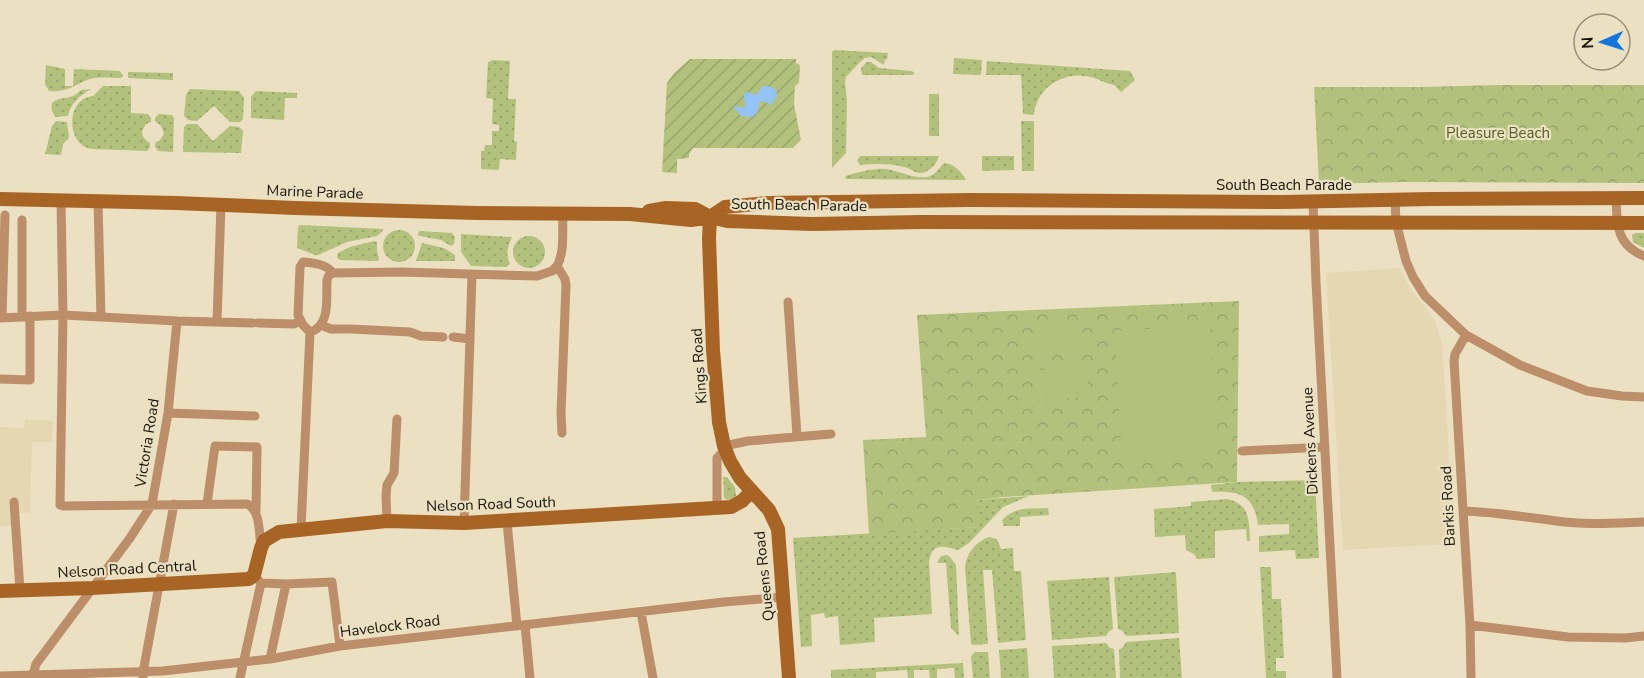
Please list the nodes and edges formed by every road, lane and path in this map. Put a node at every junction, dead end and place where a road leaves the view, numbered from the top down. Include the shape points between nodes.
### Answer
1 (1616, 198) junction
2 (1644, 198) edge
3 (0, 199) edge
4 (61, 200) junction
5 (1395, 200) junction
6 (98, 201) junction
7 (1313, 202) junction
8 (221, 205) junction
9 (563, 214) junction
10 (5, 215) dead end
11 (710, 217) junction
12 (22, 220) dead end
13 (1395, 222) junction
14 (1617, 222) junction
15 (1313, 223) junction
16 (1644, 223) edge
17 (1644, 256) edge
18 (557, 266) junction
19 (333, 273) junction
20 (472, 275) junction
21 (788, 302) dead end
22 (63, 315) junction
23 (26, 317) junction
24 (101, 317) junction
25 (1, 318) edge
26 (177, 321) junction
27 (300, 321) junction
28 (217, 322) junction
29 (321, 325) junction
30 (310, 332) junction
31 (1466, 335) junction
32 (470, 339) junction
33 (0, 380) edge
34 (1644, 398) edge
35 (168, 413) junction
36 (255, 416) dead end
37 (398, 419) dead end
38 (562, 433) dead end
39 (831, 434) dead end
40 (797, 436) junction
41 (1325, 447) junction
42 (725, 448) junction
43 (1242, 451) dead end
44 (753, 491) junction
45 (14, 502) dead end
46 (152, 504) junction
47 (174, 504) junction
48 (207, 504) junction
49 (717, 507) junction
50 (1464, 511) junction
51 (256, 512) junction
52 (387, 521) junction
53 (507, 522) junction
54 (1644, 522) edge
55 (464, 524) junction
56 (301, 530) junction
57 (261, 549) junction
58 (257, 579) junction
59 (159, 584) junction
60 (286, 584) junction
61 (92, 588) junction
62 (20, 590) junction
63 (0, 591) edge
64 (784, 597) junction
65 (641, 612) junction
66 (521, 625) junction
67 (1470, 625) junction
68 (1644, 636) edge
69 (340, 646) junction
70 (270, 659) junction
71 (243, 662) junction
72 (33, 675) junction
73 (143, 675) edge
74 (0, 676) edge
75 (22, 677) edge
76 (51, 677) edge
77 (240, 678) edge
78 (530, 678) edge
79 (653, 678) edge
80 (789, 678) edge
81 (1337, 678) edge
82 (1472, 678) edge

1 - 2 street, South Beach Parade
1 - 5 street, South Beach Parade
1 - 14 street
3 - 4 street, Marine Parade
4 - 6 street, Marine Parade
4 - 22 street
5 - 7 street, South Beach Parade
5 - 13 street
6 - 8 street, Marine Parade
6 - 24 street
7 - 11 street, South Beach Parade via 767,203 725,207
7 - 15 street, Dickens Avenue
8 - 9 street, Marine Parade
8 - 28 street
9 - 11 street, Marine Parade via 630,214 691,220
9 - 18 street via 562,253
10 - 25 street
11 - 15 street, South Beach Parade via 812,224
11 - 42 street, Kings Road via 713,350 718,422
12 - 23 street
13 - 14 street, South Beach Parade
13 - 15 street, South Beach Parade
13 - 31 street via 1413,277 1425,296
14 - 16 street, South Beach Parade
14 - 17 street via 1627,246
15 - 41 street, Dickens Avenue
18 - 20 street via 537,276
18 - 38 street via 566,285
19 - 20 street
19 - 27 street via 319,263 301,263
19 - 29 street via 327,280 325,319
20 - 32 street
21 - 40 street
22 - 23 street
22 - 24 street
22 - 46 street via 60,504
23 - 25 street
23 - 33 street via 30,380
24 - 26 street
26 - 28 street
26 - 35 street, Victoria Road
27 - 28 street
27 - 30 street
29 - 30 street
29 - 32 street
30 - 56 street
31 - 34 street via 1520,365 1587,390
31 - 50 street, Barkis Road via 1454,361
32 - 55 street
35 - 36 street
35 - 46 street, Victoria Road
37 - 52 street via 394,473 387,485
39 - 40 street
40 - 42 street via 748,441
41 - 43 street
41 - 81 street, Dickens Avenue
42 - 44 street, Queens Road via 740,478
42 - 49 street, Kings Road via 717,458
44 - 49 street, Nelson Road South via 731,507
44 - 64 street, Queens Road via 777,525
45 - 62 street
46 - 47 street
46 - 61 street, Victoria Road
47 - 48 street
47 - 59 street
48 - 51 street via 247,504
48 - 51 street via 215,446 257,447
49 - 53 street, Nelson Road South
50 - 54 street via 1558,521
50 - 67 street, Barkis Road
51 - 57 street
52 - 55 street, Nelson Road South
52 - 56 street, Nelson Road South
53 - 55 street, Nelson Road South
53 - 66 street
56 - 57 street, Nelson Road South via 279,532 264,541
57 - 58 street
58 - 59 street, Nelson Road Central
58 - 60 street
58 - 71 street
59 - 61 street, Nelson Road Central
59 - 73 street
60 - 69 street via 332,582
60 - 70 street
61 - 62 street, Nelson Road Central
61 - 72 street, Victoria Road via 36,664
62 - 63 street, Nelson Road Central
64 - 65 street, Havelock Road
64 - 80 street, Queens Road
65 - 66 street, Havelock Road
65 - 79 street
66 - 69 street, Havelock Road
66 - 78 street
67 - 68 street via 1569,637
67 - 82 street, Barkis Road
69 - 70 street, Havelock Road
70 - 71 street, Havelock Road
71 - 73 street, Havelock Road
71 - 77 street
72 - 75 street, Havelock Road
72 - 76 street, Havelock Road
73 - 76 street, Havelock Road
74 - 75 street, Havelock Road

